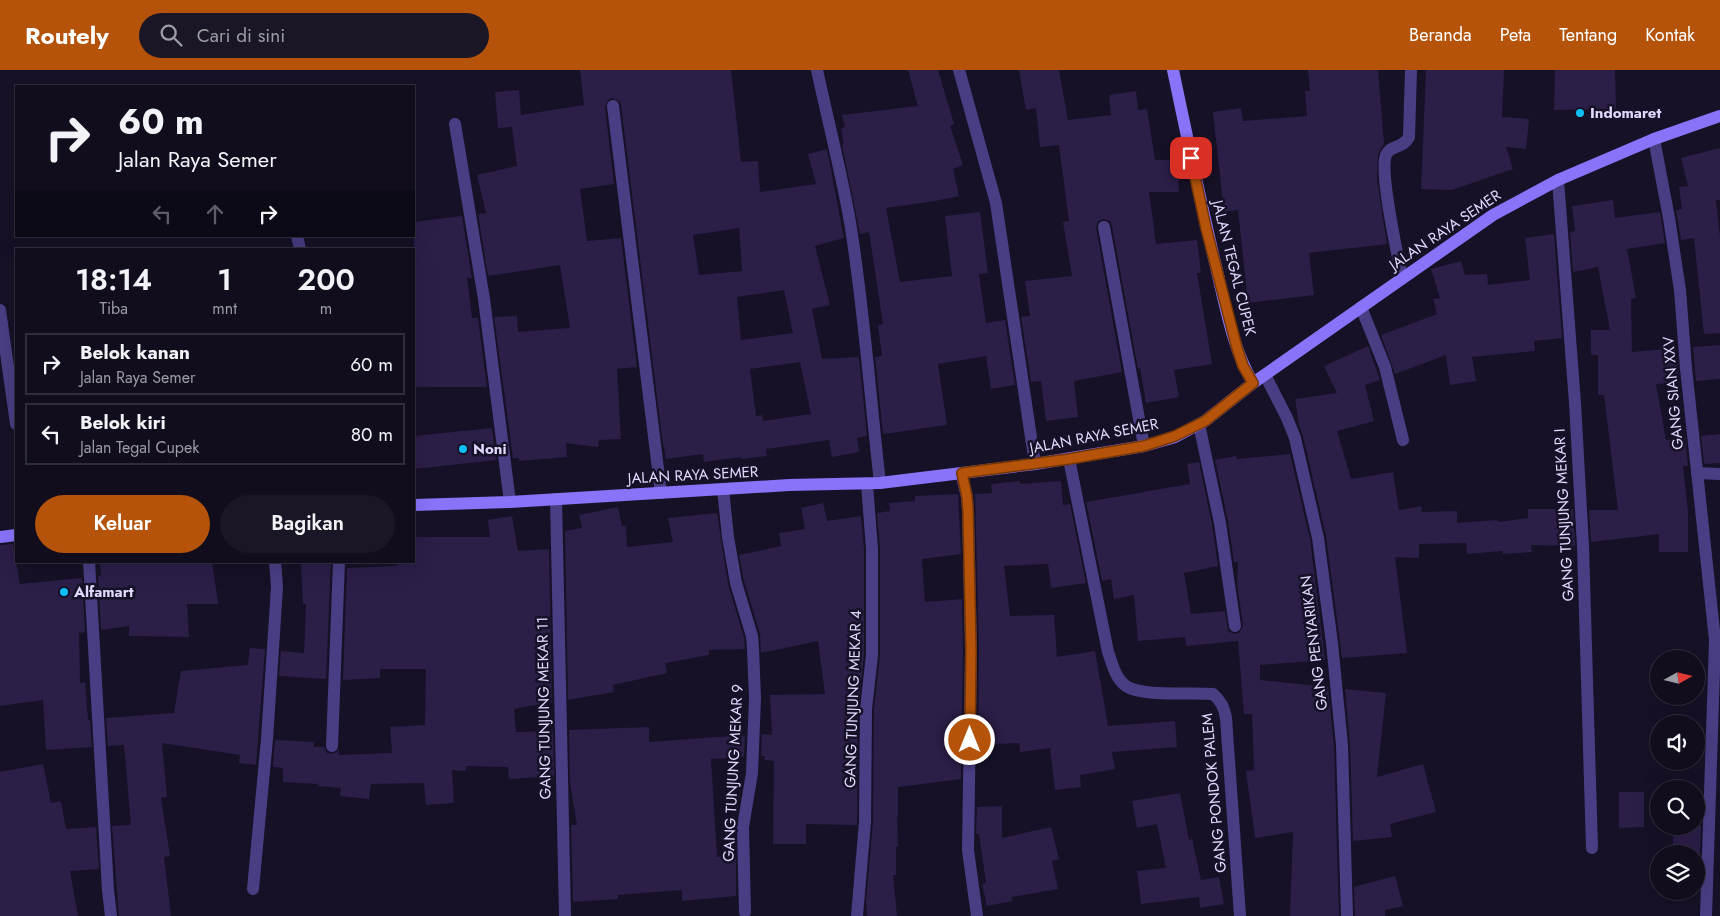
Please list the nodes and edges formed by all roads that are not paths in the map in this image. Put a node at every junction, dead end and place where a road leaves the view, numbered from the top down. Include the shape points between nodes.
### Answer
1 (817, 70) edge
2 (959, 70) edge
3 (1173, 70) edge
4 (1411, 70) edge
5 (613, 106) dead end
6 (1720, 116) edge
7 (455, 124) dead end
8 (1654, 139) junction
9 (1558, 180) junction
10 (1104, 228) dead end
11 (1402, 278) junction
12 (1361, 307) junction
13 (0, 310) edge
14 (1265, 375) junction
15 (1253, 383) junction
16 (15, 417) edge
17 (1200, 424) junction
18 (1403, 440) dead end
19 (1144, 446) junction
20 (1069, 459) junction
21 (1035, 464) junction
22 (962, 473) junction
23 (1697, 473) junction
24 (1720, 474) edge
25 (873, 483) junction
26 (723, 490) junction
27 (661, 493) junction
28 (556, 499) junction
29 (510, 502) junction
30 (415, 505) edge
31 (15, 535) edge
32 (0, 537) edge
33 (89, 563) edge
34 (275, 563) edge
35 (340, 563) edge
36 (1235, 626) dead end
37 (1718, 640) edge
38 (332, 746) dead end
39 (1592, 848) dead end
40 (253, 888) dead end
41 (745, 912) dead end
42 (111, 916) edge
43 (565, 916) edge
44 (857, 916) edge
45 (977, 916) edge
46 (1240, 916) edge
47 (1347, 916) edge
48 (1706, 916) edge

1 - 25 street, GANG TUNJUNG MEKAR 4 via 841,174 858,274
2 - 21 street via 996,203
3 - 15 street, JALAN TEGAL CUPEK via 1226,310 1243,366
4 - 11 street via 1409,137 1402,146 1390,150 1384,164 1388,206
5 - 27 street
6 - 8 street, JALAN RAYA SEMER
7 - 29 street via 484,299
8 - 9 street, JALAN RAYA SEMER
8 - 23 street, GANG SIAN XXV via 1680,290
9 - 11 street, JALAN RAYA SEMER via 1493,214
9 - 39 street, GANG TUNJUNG MEKAR I via 1582,537
10 - 19 street
11 - 12 street, JALAN RAYA SEMER
12 - 14 street, JALAN RAYA SEMER
12 - 18 street via 1385,367
13 - 16 street
14 - 15 street, JALAN RAYA SEMER
14 - 47 street, GANG PENYARIKAN via 1294,438 1318,538 1342,745
15 - 17 street, JALAN RAYA SEMER
17 - 19 street, JALAN RAYA SEMER
17 - 36 street via 1220,523
19 - 20 street, JALAN RAYA SEMER
20 - 21 street, JALAN RAYA SEMER
20 - 46 street, GANG PONDOK PALEM via 1115,673 1126,686 1144,692 1212,694 1224,707
21 - 22 street, JALAN RAYA SEMER
22 - 25 street, JALAN RAYA SEMER
22 - 45 street via 968,511 971,649 968,850
23 - 24 street
23 - 37 street, GANG SIAN XXV
25 - 26 street, JALAN RAYA SEMER
25 - 44 street, GANG TUNJUNG MEKAR 4 via 872,655 866,710 865,822
26 - 27 street, JALAN RAYA SEMER
26 - 41 street, GANG TUNJUNG MEKAR 9 via 736,583 753,649 752,773 743,827
27 - 28 street, JALAN RAYA SEMER
28 - 29 street, JALAN RAYA SEMER
28 - 43 street, GANG TUNJUNG MEKAR 11
29 - 30 street, JALAN RAYA SEMER
31 - 32 street
33 - 42 street
34 - 40 street via 277,587 268,740
35 - 38 street
37 - 48 street, GANG SIAN XXV

